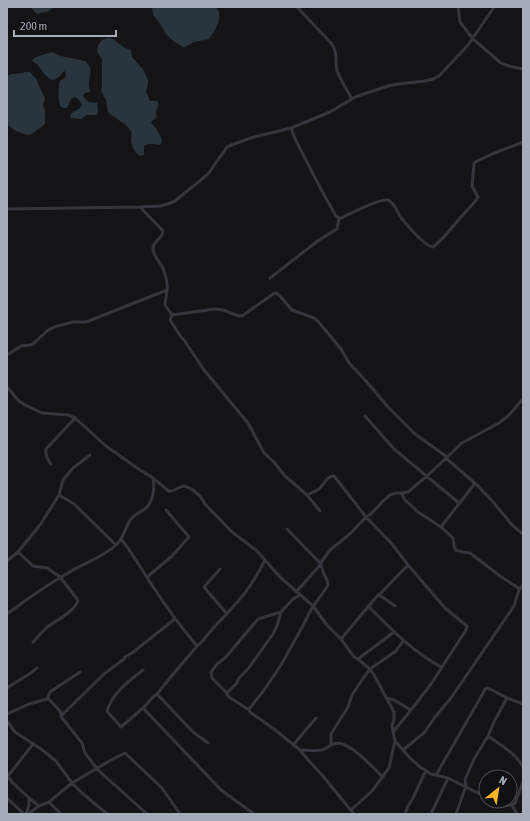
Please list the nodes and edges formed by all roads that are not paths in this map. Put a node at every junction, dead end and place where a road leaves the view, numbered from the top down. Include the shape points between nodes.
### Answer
1 (296, 7) edge
2 (458, 7) edge
3 (494, 7) edge
4 (473, 40) junction
5 (523, 69) edge
6 (352, 99) junction
7 (291, 128) junction
8 (523, 142) edge
9 (140, 206) junction
10 (7, 209) edge
11 (339, 218) junction
12 (270, 278) dead end
13 (167, 290) junction
14 (172, 315) junction
15 (7, 355) edge
16 (7, 387) edge
17 (523, 399) edge
18 (365, 416) dead end
19 (75, 418) junction
20 (90, 455) dead end
21 (446, 458) junction
22 (51, 464) dead end
23 (427, 476) junction
24 (153, 479) junction
25 (475, 483) junction
26 (401, 493) junction
27 (59, 495) junction
28 (307, 495) junction
29 (460, 503) junction
30 (166, 510) dead end
31 (320, 511) dead end
32 (366, 517) junction
33 (441, 527) junction
34 (287, 529) dead end
35 (523, 534) edge
36 (121, 539) junction
37 (116, 545) junction
38 (18, 552) junction
39 (265, 560) junction
40 (7, 561) edge
41 (321, 564) junction
42 (408, 565) junction
43 (220, 569) dead end
44 (60, 577) junction
45 (147, 578) junction
46 (523, 585) edge
47 (520, 589) junction
48 (296, 592) junction
49 (300, 595) junction
50 (379, 595) junction
51 (313, 606) junction
52 (368, 606) junction
53 (395, 606) dead end
54 (281, 612) junction
55 (7, 614) edge
56 (227, 614) junction
57 (175, 619) junction
58 (394, 632) junction
59 (340, 639) junction
60 (403, 641) junction
61 (33, 642) dead end
62 (197, 646) junction
63 (358, 659) junction
64 (37, 668) dead end
65 (441, 668) junction
66 (370, 669) junction
67 (143, 670) dead end
68 (80, 672) dead end
69 (7, 688) edge
70 (227, 692) junction
71 (157, 694) junction
72 (386, 697) junction
73 (48, 698) junction
74 (507, 698) junction
75 (523, 704) edge
76 (143, 708) junction
77 (249, 710) junction
78 (411, 710) junction
79 (7, 714) edge
80 (61, 716) junction
81 (316, 718) dead end
82 (7, 721) edge
83 (393, 732) junction
84 (488, 736) junction
85 (395, 741) junction
86 (208, 743) dead end
87 (33, 744) junction
88 (331, 744) junction
89 (293, 745) junction
90 (300, 750) junction
91 (403, 750) junction
92 (523, 767) edge
93 (97, 769) junction
94 (426, 770) junction
95 (436, 775) junction
96 (7, 776) edge
97 (383, 777) junction
98 (448, 778) junction
99 (523, 782) edge
100 (72, 784) junction
101 (466, 786) junction
102 (478, 793) edge
103 (518, 795) edge
104 (7, 798) edge
105 (29, 798) junction
106 (49, 802) junction
107 (39, 806) junction
108 (350, 809) junction
109 (26, 814) edge
110 (61, 814) edge
111 (107, 814) edge
112 (147, 814) edge
113 (180, 814) edge
114 (254, 814) edge
115 (354, 814) edge
116 (405, 814) edge
117 (431, 814) edge
118 (456, 814) edge

1 - 6 street via 335,48 336,68
2 - 4 street via 460,22
3 - 4 street
4 - 5 street via 501,63
4 - 6 street via 439,76 433,79 388,86
6 - 7 street via 330,112
7 - 9 street via 227,147 208,174 175,201 160,206
7 - 11 street via 324,195
8 - 11 street via 475,162 472,184 478,197 433,247 427,245 410,228 387,200
9 - 10 street
9 - 13 street via 164,231 153,245 153,249 163,266
11 - 12 street via 337,229
13 - 14 street via 165,305
13 - 15 street via 86,322 73,322 54,327 33,344 21,346
14 - 21 street via 215,309 242,316 273,294 279,294 292,310 317,320 341,348 349,363 393,412 415,434
14 - 28 street via 170,320 181,337 204,370 248,423 264,453
16 - 19 street via 26,406 42,413
17 - 21 street via 499,423 462,443
18 - 23 street via 394,448
19 - 22 street via 46,449 47,459
19 - 24 street via 106,446
20 - 27 street via 73,468 64,480
21 - 23 street
21 - 25 street
23 - 26 street via 408,492
23 - 29 street
24 - 36 street via 154,491 148,506 133,516
24 - 39 street via 170,491 183,486 193,490 232,532
25 - 29 street
25 - 35 street
26 - 32 street via 390,495
26 - 33 street via 418,512
27 - 37 street via 74,504
27 - 38 street via 40,525
28 - 31 street
28 - 32 street via 334,476
29 - 33 street
30 - 45 street via 189,537
32 - 41 street via 330,550
32 - 42 street
33 - 47 street via 453,538 456,550 470,553
34 - 41 street
36 - 37 street
36 - 45 street
37 - 44 street
38 - 40 street
38 - 44 street via 33,566 47,568
39 - 48 street
39 - 56 street via 248,589
41 - 48 street
41 - 51 street via 328,584
42 - 50 street
42 - 65 street via 445,608 467,626
43 - 56 street via 204,587
44 - 55 street
44 - 61 street via 77,599 77,603
45 - 57 street
46 - 47 street
47 - 91 street via 514,606 451,698 424,734
48 - 49 street
49 - 51 street
49 - 54 street
50 - 52 street
50 - 53 street
51 - 59 street
51 - 77 street via 281,665
52 - 58 street
52 - 59 street
54 - 70 street via 273,634 248,669
54 - 70 street via 258,619 211,672 212,678
56 - 62 street
57 - 62 street
57 - 80 street via 104,674
58 - 60 street
58 - 63 street
59 - 63 street
60 - 65 street
60 - 66 street via 396,651
62 - 71 street
63 - 66 street
64 - 69 street
65 - 78 street
66 - 72 street
66 - 88 street via 352,695 348,708 331,734
67 - 76 street via 119,690 107,711 121,727
68 - 73 street via 50,692
70 - 77 street via 229,697
71 - 76 street
71 - 86 street via 193,732
72 - 78 street
72 - 83 street via 394,712
73 - 79 street
73 - 80 street via 60,711
74 - 75 street
74 - 84 street
74 - 95 street via 486,688
76 - 114 street via 221,790
77 - 89 street
78 - 83 street
80 - 93 street via 82,743 85,753
81 - 89 street
82 - 87 street via 15,732
83 - 85 street
84 - 92 street via 512,753
84 - 101 street via 474,759 465,780
85 - 91 street
85 - 97 street via 389,768
87 - 96 street
87 - 100 street via 56,761
88 - 90 street via 326,749
88 - 97 street via 341,744 357,753
89 - 90 street
90 - 108 street
91 - 94 street
93 - 100 street
93 - 112 street
93 - 113 street via 125,753 162,788
94 - 95 street
94 - 116 street
95 - 98 street
96 - 105 street
97 - 108 street via 372,791
98 - 101 street
98 - 117 street
99 - 103 street
100 - 106 street
100 - 111 street
101 - 102 street
101 - 118 street
104 - 109 street
105 - 107 street
105 - 109 street
106 - 107 street
106 - 110 street
107 - 109 street
108 - 115 street

